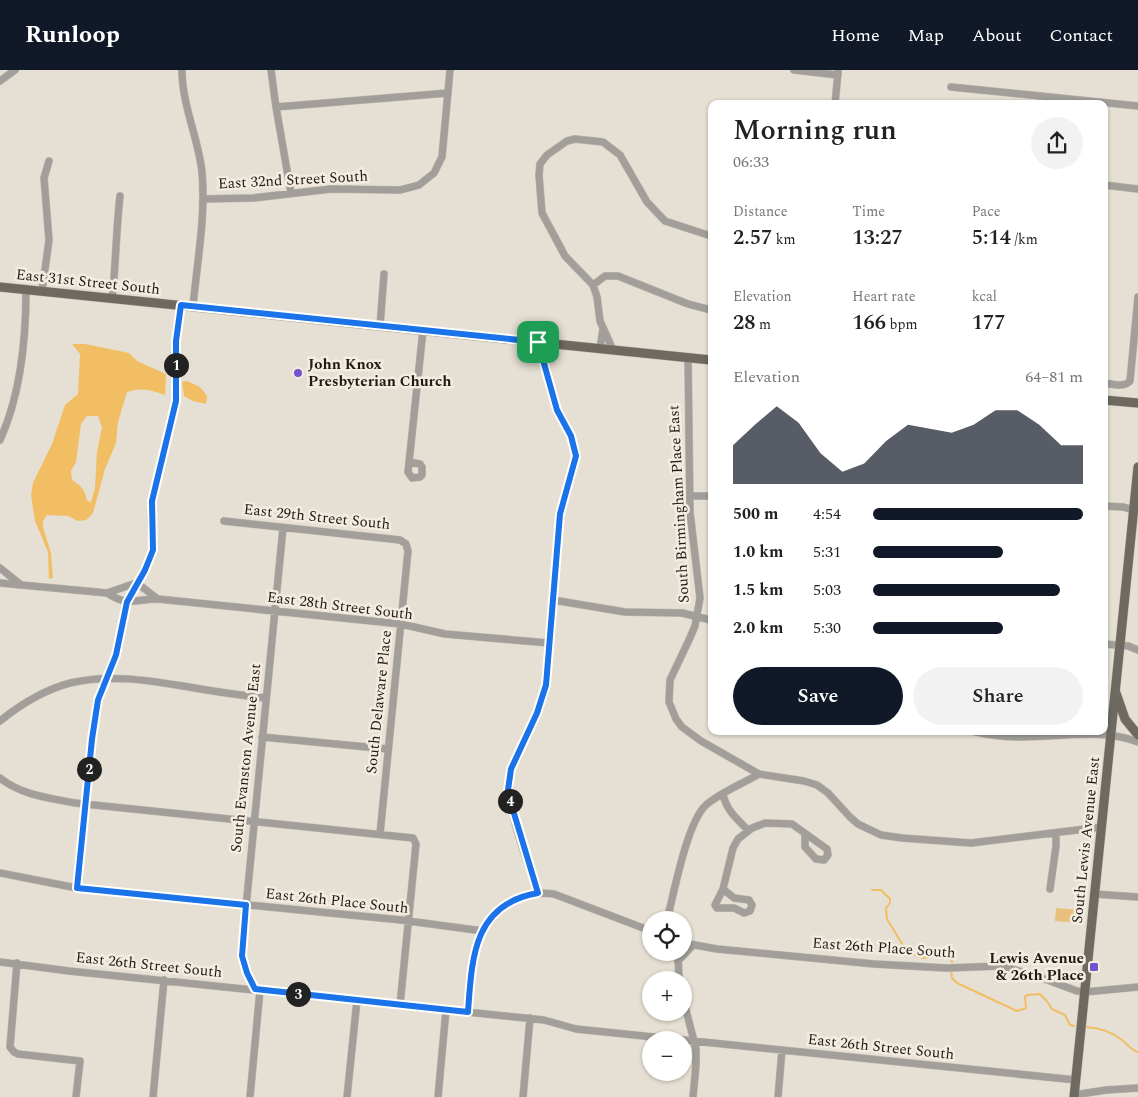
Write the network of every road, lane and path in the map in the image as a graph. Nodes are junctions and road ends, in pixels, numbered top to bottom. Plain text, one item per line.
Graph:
1 (15, 70) edge
2 (182, 70) edge
3 (271, 70) edge
4 (450, 70) edge
5 (794, 70) edge
6 (838, 72) edge
7 (0, 81) edge
8 (951, 87) dead end
9 (448, 93) junction
10 (835, 100) edge
11 (1079, 100) edge
12 (1108, 103) edge
13 (1138, 106) edge
14 (276, 107) junction
15 (49, 161) dead end
16 (1108, 185) edge
17 (1138, 188) edge
18 (292, 193) junction
19 (120, 196) dead end
20 (203, 199) junction
21 (708, 235) edge
22 (384, 274) dead end
23 (593, 285) junction
24 (0, 287) edge
25 (26, 290) junction
26 (42, 292) junction
27 (1138, 296) edge
28 (112, 299) junction
29 (181, 305) junction
30 (193, 307) junction
31 (708, 309) edge
32 (380, 326) junction
33 (603, 328) junction
34 (423, 330) junction
35 (538, 342) junction
36 (600, 348) junction
37 (612, 350) junction
38 (688, 357) junction
39 (708, 360) edge
40 (1108, 383) edge
41 (1108, 400) edge
42 (1138, 403) edge
43 (0, 440) edge
44 (409, 462) dead end
45 (1138, 467) edge
46 (690, 496) junction
47 (708, 496) edge
48 (1108, 506) edge
49 (1136, 510) edge
50 (224, 521) dead end
51 (283, 528) junction
52 (406, 544) joint
53 (0, 568) edge
54 (0, 583) edge
55 (136, 583) junction
56 (20, 584) junction
57 (107, 593) junction
58 (158, 599) junction
59 (553, 600) junction
60 (127, 602) junction
61 (274, 611) junction
62 (696, 618) junction
63 (708, 620) edge
64 (401, 624) junction
65 (549, 643) junction
66 (1108, 644) edge
67 (1119, 645) junction
68 (1138, 650) edge
69 (107, 678) junction
70 (1115, 691) junction
71 (266, 698) junction
72 (0, 721) edge
73 (997, 735) edge
74 (1054, 735) edge
75 (1093, 735) edge
76 (1138, 735) edge
77 (262, 736) junction
78 (1110, 736) junction
79 (1138, 742) edge
80 (388, 749) junction
81 (744, 766) junction
82 (759, 774) junction
83 (0, 778) edge
84 (743, 782) junction
85 (723, 794) junction
86 (86, 804) junction
87 (253, 821) junction
88 (1101, 827) junction
89 (748, 830) junction
90 (1056, 833) junction
91 (380, 834) junction
92 (805, 834) dead end
93 (0, 873) edge
94 (77, 888) junction
95 (723, 889) junction
96 (1050, 889) dead end
97 (538, 893) junction
98 (1094, 894) junction
99 (1138, 897) edge
100 (246, 905) junction
101 (670, 911) edge
102 (408, 922) junction
103 (642, 928) edge
104 (483, 931) junction
105 (693, 945) edge
106 (678, 961) edge
107 (0, 962) edge
108 (18, 963) junction
109 (679, 971) edge
110 (164, 980) junction
111 (1138, 987) edge
112 (258, 990) junction
113 (1085, 992) junction
114 (356, 1000) junction
115 (400, 1005) junction
116 (446, 1010) junction
117 (468, 1012) junction
118 (530, 1018) junction
119 (689, 1021) edge
120 (642, 1036) edge
121 (692, 1041) edge
122 (695, 1041) junction
123 (782, 1050) junction
124 (1076, 1080) junction
125 (1138, 1088) edge
126 (1074, 1096) edge
127 (76, 1097) edge
128 (152, 1097) edge
129 (250, 1097) edge
130 (347, 1097) edge
131 (438, 1097) edge
132 (523, 1097) edge
133 (693, 1097) edge
134 (778, 1097) edge

1 - 7 street
2 - 20 street
3 - 14 street
4 - 9 street
5 - 6 street
6 - 10 street
8 - 11 street
9 - 14 street
9 - 18 street, East 32nd Street South
12 - 13 street
14 - 18 street
15 - 26 street
16 - 17 street
18 - 20 street, East 32nd Street South
19 - 28 street
20 - 30 street
21 - 23 street
22 - 32 street
23 - 31 street
23 - 33 street
24 - 25 main road, East 31st Street South
25 - 26 main road, East 31st Street South
25 - 43 street
26 - 28 main road, East 31st Street South
27 - 40 street
28 - 29 main road, East 31st Street South
29 - 30 main road, East 31st Street South
29 - 55 street
30 - 32 main road, East 31st Street South
32 - 34 main road, East 31st Street South
33 - 36 street
33 - 37 street
34 - 35 main road, East 31st Street South
34 - 44 street
35 - 36 main road, East 31st Street South
35 - 59 street
36 - 37 main road, East 31st Street South
37 - 38 main road, East 31st Street South
38 - 39 main road, East 31st Street South
38 - 46 street, South Birmingham Place East
41 - 42 main road
45 - 49 main road, South Lewis Avenue East
46 - 47 street
46 - 62 street, South Birmingham Place East
48 - 49 street
49 - 67 main road, South Lewis Avenue East
50 - 51 street, East 29th Street South
51 - 52 street, East 29th Street South
51 - 61 street, South Evanston Avenue East
52 - 64 street, South Delaware Place
53 - 56 street
54 - 56 street
55 - 57 street
55 - 58 street
55 - 60 street
56 - 57 street
57 - 60 street
58 - 60 street, East 28th Street South
58 - 61 street, East 28th Street South
59 - 62 street
59 - 65 street
60 - 69 street
61 - 64 street, East 28th Street South
61 - 71 street, South Evanston Avenue East
62 - 63 street
62 - 81 street, South Birmingham Place East
64 - 65 street, East 28th Street South
64 - 80 street, South Delaware Place
65 - 97 street
66 - 67 street
67 - 68 street
67 - 70 main road, South Lewis Avenue East
69 - 71 street
69 - 72 street
69 - 86 street
70 - 76 main road
70 - 78 main road, South Lewis Avenue East
71 - 77 street, South Evanston Avenue East
73 - 74 street
75 - 78 street
77 - 80 street
77 - 87 street, South Evanston Avenue East
78 - 79 street
78 - 88 main road, South Lewis Avenue East
80 - 91 street, South Delaware Place
81 - 82 street, South Birmingham Place East
81 - 84 street
82 - 84 street
82 - 90 street, South Birmingham Place East
83 - 86 street
84 - 85 street
85 - 89 street
85 - 101 street
86 - 87 street
86 - 94 street
87 - 91 street
87 - 100 street, South Evanston Avenue East
88 - 90 street, South Birmingham Place East
88 - 98 main road, South Lewis Avenue East
89 - 92 street
89 - 95 street
90 - 96 street
91 - 102 street
93 - 94 street, East 26th Place South
94 - 100 street, East 26th Place South
95 - 95 street
97 - 103 street
97 - 104 street
98 - 99 street
98 - 113 main road, South Lewis Avenue East
100 - 102 street, East 26th Place South
100 - 112 street, South Evanston Avenue East
102 - 104 street, East 26th Place South
102 - 115 street
104 - 117 street
105 - 113 street, East 26th Place South
106 - 109 street
107 - 108 street, East 26th Street South
108 - 110 street, East 26th Street South
108 - 127 street
110 - 112 street, East 26th Street South
110 - 128 street
111 - 113 street, East 26th Place South
112 - 114 street, East 26th Street South
112 - 129 street, South Evanston Avenue East
113 - 124 main road, South Lewis Avenue East
114 - 115 street, East 26th Street South
114 - 130 street
115 - 116 street, East 26th Street South
116 - 117 street, East 26th Street South
116 - 131 street
117 - 118 street, East 26th Street South
118 - 120 street, East 26th Street South
118 - 132 street
119 - 122 street
121 - 122 street, East 26th Street South
122 - 123 street, East 26th Street South
122 - 133 street
123 - 124 street, East 26th Street South
123 - 134 street
124 - 126 main road, South Lewis Avenue East
125 - 126 street

